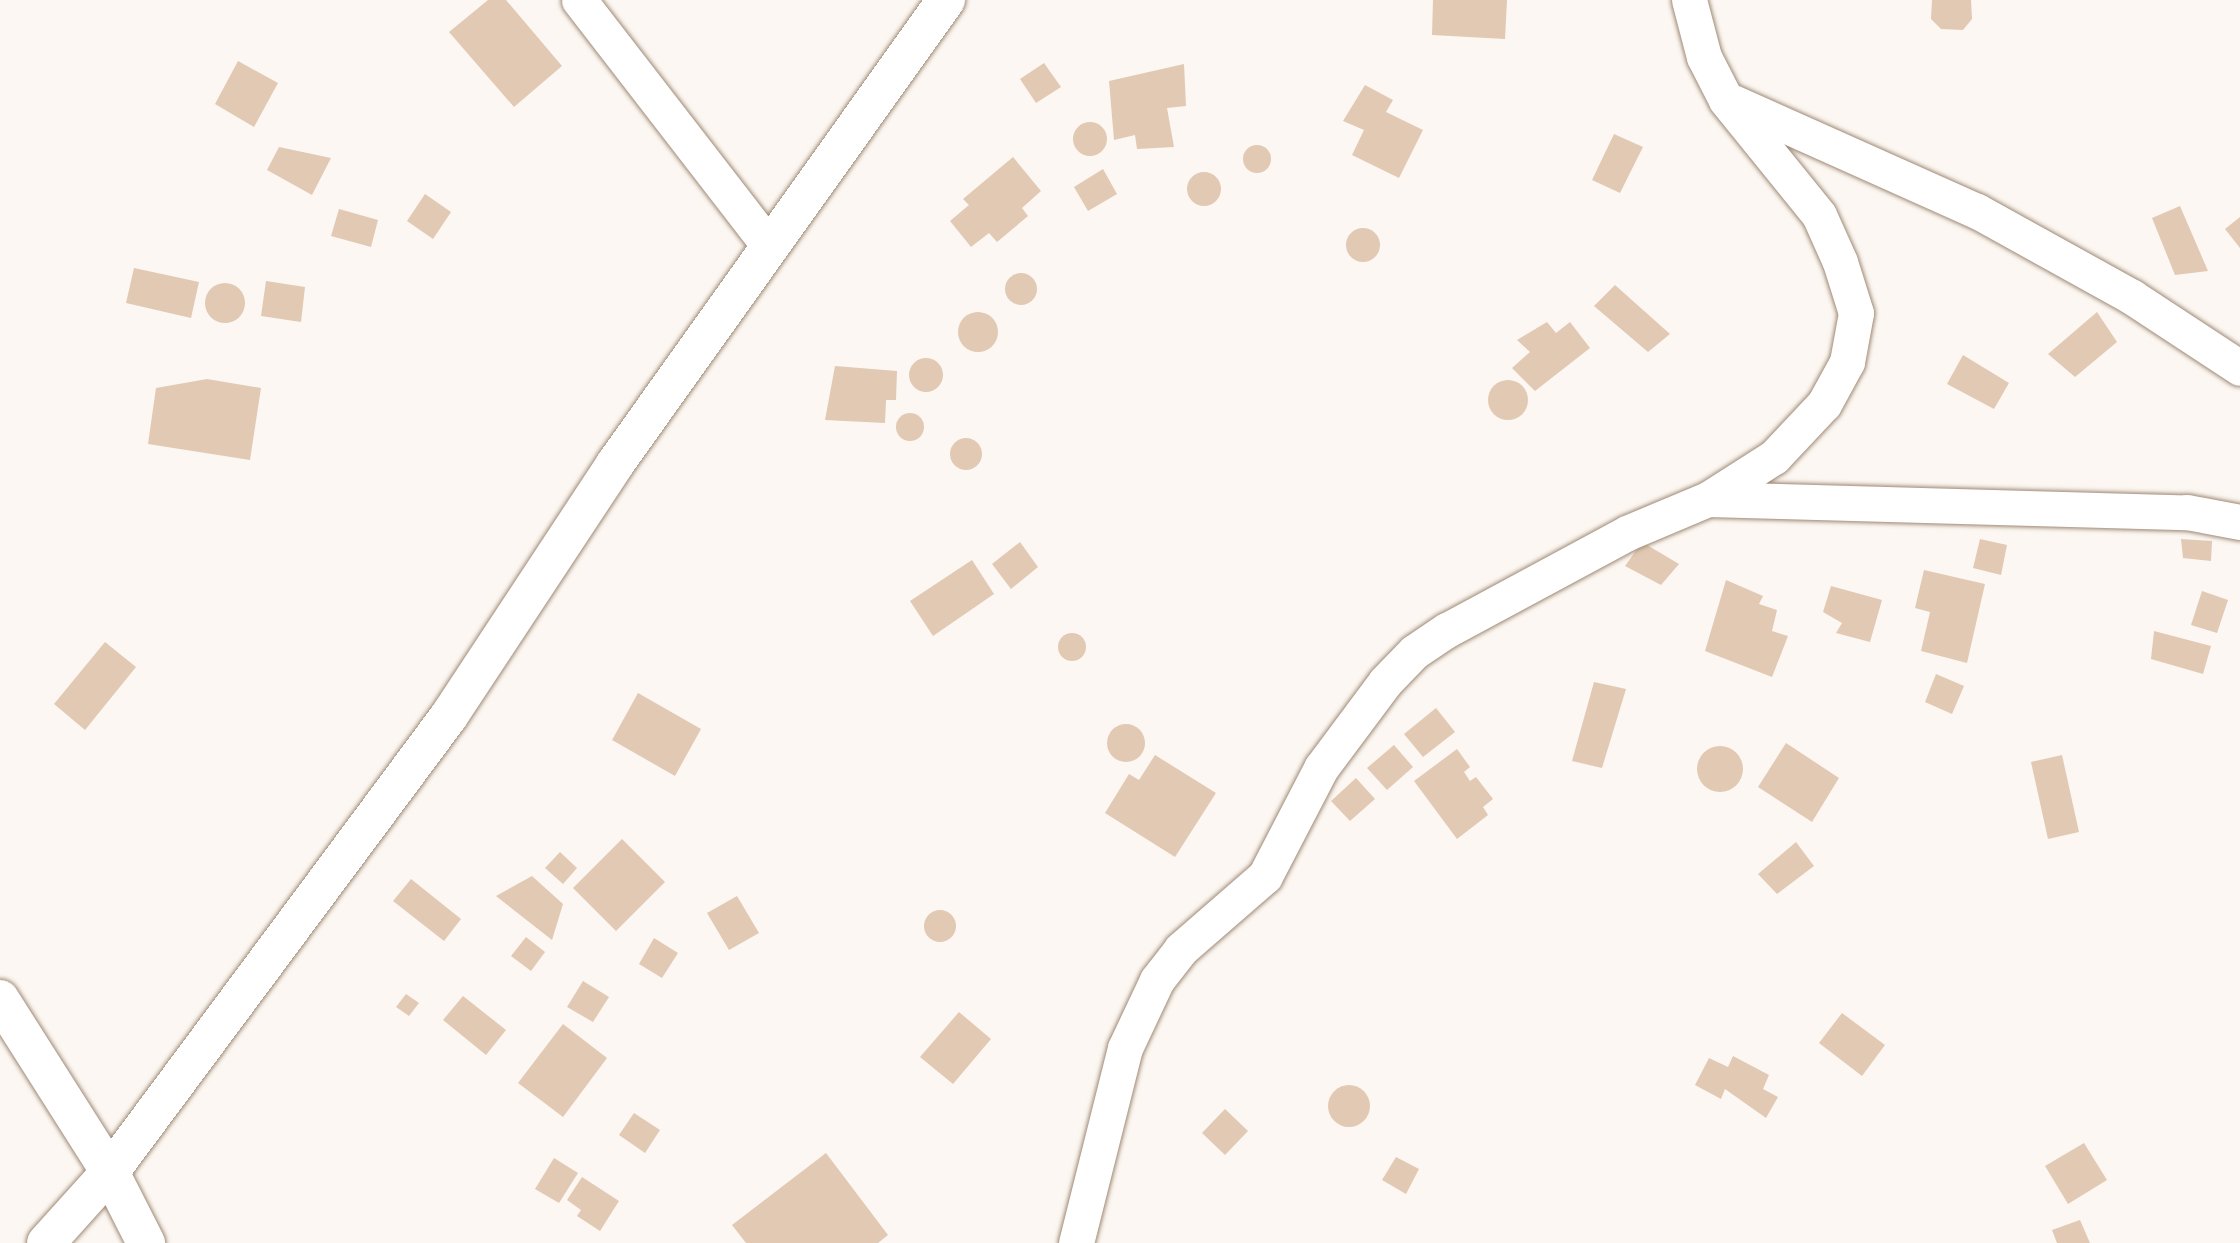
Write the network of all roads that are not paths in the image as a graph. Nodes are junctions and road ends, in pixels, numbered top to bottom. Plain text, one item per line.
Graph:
1 (579, 0) edge
2 (946, 0) edge
3 (1689, 0) edge
4 (1726, 100) junction
5 (770, 247) junction
6 (2240, 368) edge
7 (1708, 499) junction
8 (2240, 522) edge
9 (0, 999) edge
10 (110, 1172) junction
11 (46, 1243) edge
12 (146, 1243) edge
13 (1076, 1243) edge

1 - 5 street
2 - 5 street
3 - 4 street
4 - 6 street
4 - 7 street
5 - 10 street
7 - 8 street
7 - 13 street
9 - 10 street
10 - 11 street
10 - 12 street

